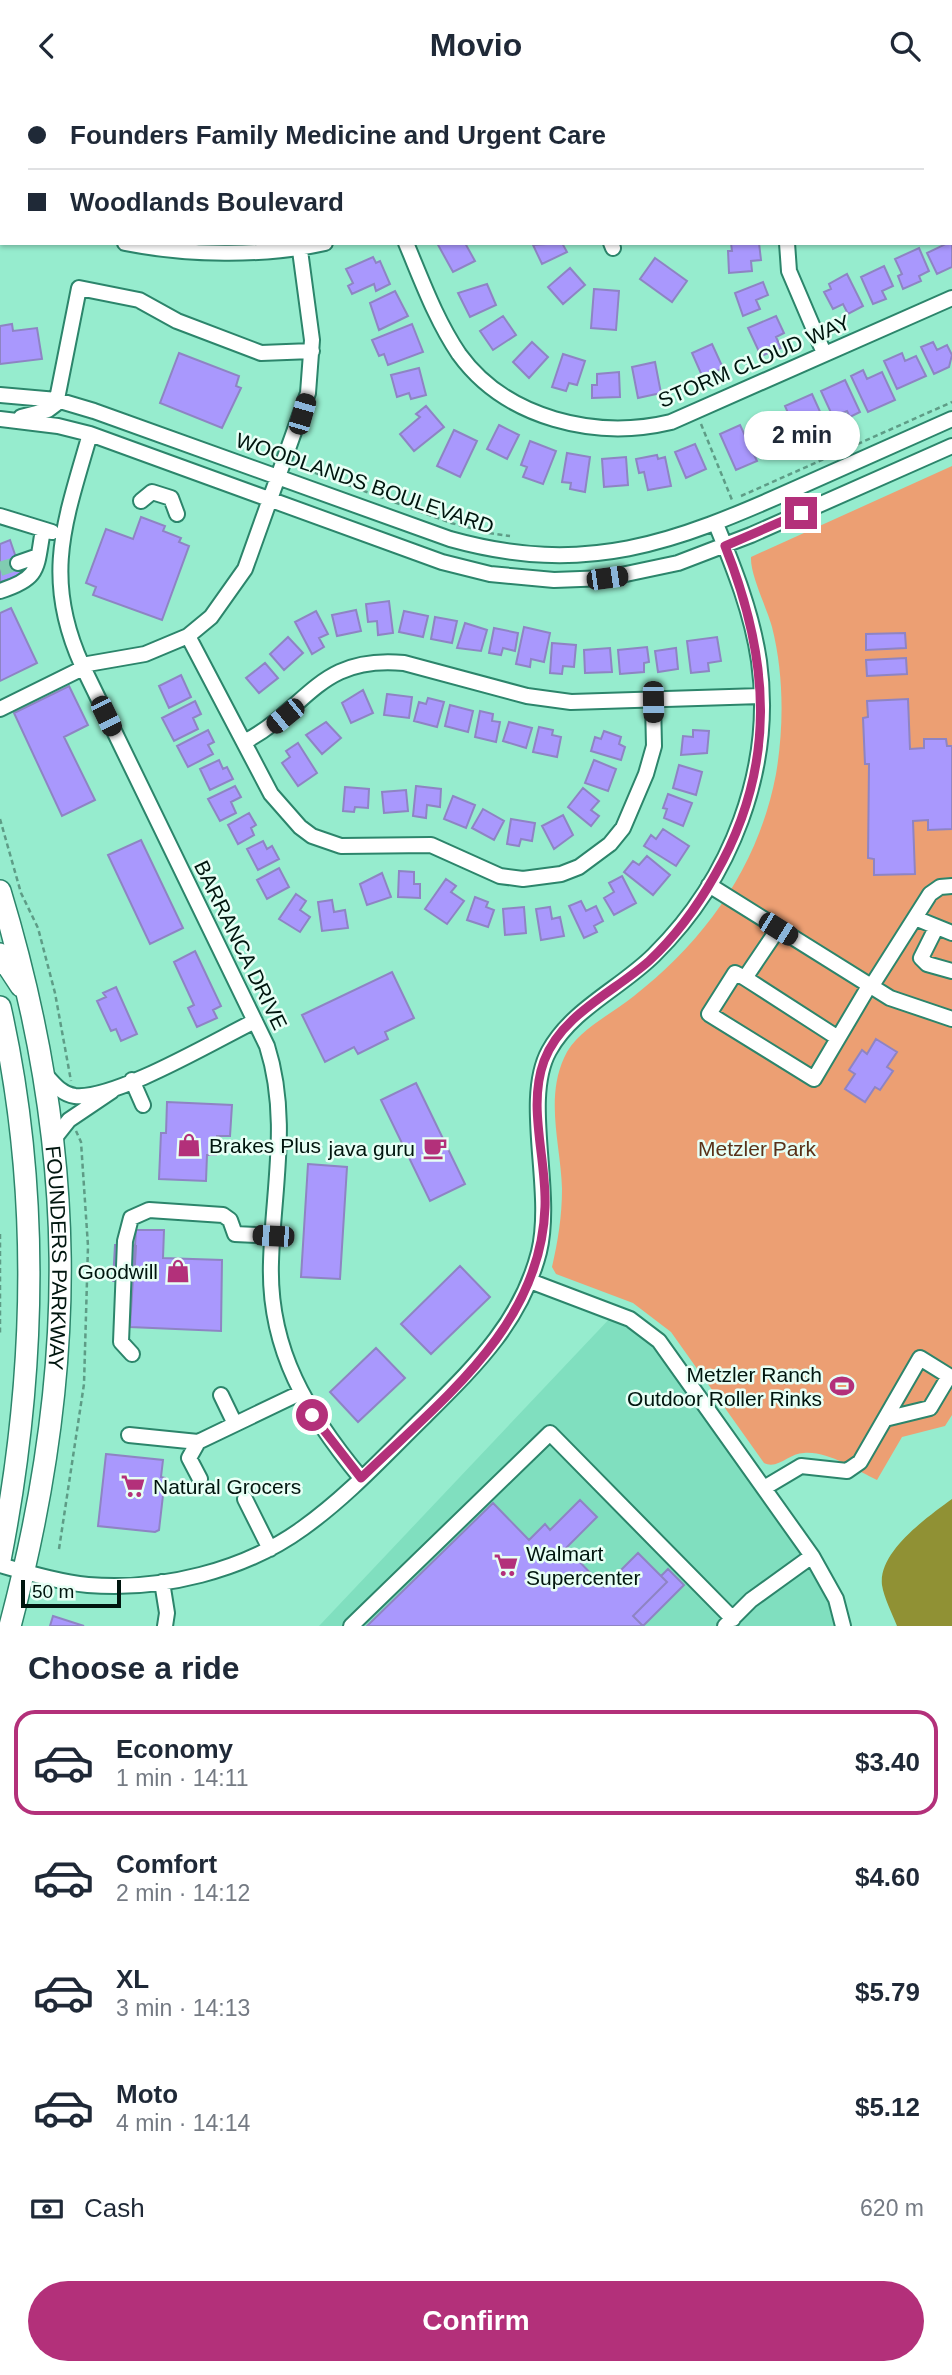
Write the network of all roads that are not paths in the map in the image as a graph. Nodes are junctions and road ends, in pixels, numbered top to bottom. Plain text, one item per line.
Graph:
1 (135, 245) edge
2 (407, 245) edge
3 (788, 245) edge
4 (299, 246) edge
5 (952, 298) edge
6 (312, 351) junction
7 (824, 353) junction
8 (0, 395) edge
9 (57, 400) junction
10 (7, 419) edge
11 (952, 419) edge
12 (90, 434) junction
13 (952, 446) edge
14 (279, 477) junction
15 (271, 499) junction
16 (141, 501) dead end
17 (177, 514) dead end
18 (0, 516) edge
19 (716, 524) junction
20 (43, 530) junction
21 (61, 535) junction
22 (725, 546) junction
23 (38, 556) junction
24 (18, 563) tunnel mouth
25 (0, 590) edge
26 (188, 636) junction
27 (83, 667) junction
28 (761, 696) junction
29 (653, 702) junction
30 (0, 709) edge
31 (246, 741) junction
32 (709, 885) junction
33 (952, 886) edge
34 (0, 891) edge
35 (915, 918) junction
36 (936, 927) junction
37 (778, 929) junction
38 (952, 933) edge
39 (0, 954) edge
40 (952, 971) edge
41 (745, 978) junction
42 (870, 986) junction
43 (31, 1002) junction
44 (0, 1007) edge
45 (952, 1019) edge
46 (256, 1021) junction
47 (838, 1038) junction
48 (45, 1074) junction
49 (132, 1080) junction
50 (115, 1089) junction
51 (143, 1105) dead end
52 (54, 1139) junction
53 (273, 1236) junction
54 (530, 1281) junction
55 (132, 1354) dead end
56 (300, 1393) junction
57 (221, 1395) dead end
58 (885, 1419) junction
59 (235, 1424) junction
60 (129, 1434) dead end
61 (198, 1442) junction
62 (361, 1478) junction
63 (200, 1479) dead end
64 (764, 1488) junction
65 (246, 1499) dead end
66 (270, 1549) junction
67 (812, 1556) junction
68 (0, 1563) edge
69 (24, 1572) junction
70 (162, 1582) junction
71 (729, 1622) edge
72 (10, 1626) edge
73 (164, 1626) edge
74 (351, 1626) edge
75 (843, 1626) edge

1 - 4 street
2 - 7 street, STORM CLOUD WAY
3 - 7 street
4 - 6 street
5 - 7 street, STORM CLOUD WAY
6 - 9 street
6 - 14 street
8 - 9 street, WOODLANDS BOULEVARD
9 - 10 street
9 - 14 street, WOODLANDS BOULEVARD
10 - 12 street
11 - 19 street, WOODLANDS BOULEVARD
12 - 15 street
12 - 21 street, BARRANCA DRIVE
13 - 22 street
14 - 15 street
14 - 19 street, WOODLANDS BOULEVARD
15 - 22 street
15 - 26 street
16 - 17 street
18 - 20 street
19 - 22 street
20 - 21 street
20 - 23 street
21 - 27 street, BARRANCA DRIVE
22 - 28 street
23 - 24 street
23 - 25 street
26 - 27 street
26 - 31 street
27 - 30 street
27 - 46 street, BARRANCA DRIVE
28 - 29 street
28 - 32 street
29 - 31 street
29 - 31 street
32 - 37 street
32 - 54 street
33 - 35 street
34 - 43 highway, FOUNDERS PARKWAY
35 - 36 street
35 - 42 street
36 - 38 street
36 - 40 street
37 - 41 street
37 - 42 street
39 - 43 highway
41 - 47 street
41 - 47 street
42 - 45 street
42 - 47 street
43 - 48 highway, FOUNDERS PARKWAY
44 - 68 highway, FOUNDERS PARKWAY
46 - 49 street
46 - 53 street, BARRANCA DRIVE
48 - 50 street
48 - 52 highway, FOUNDERS PARKWAY
49 - 50 street
49 - 51 street
50 - 52 street
52 - 69 highway, FOUNDERS PARKWAY
53 - 55 street
53 - 56 street, BARRANCA DRIVE
54 - 62 street
54 - 64 street
56 - 59 street
56 - 62 street, BARRANCA DRIVE
57 - 59 street
58 - 58 street
58 - 64 street
59 - 61 street
60 - 61 street
61 - 63 street
62 - 66 street
64 - 67 street
65 - 66 street
66 - 70 street
67 - 71 street
67 - 75 street
68 - 69 street
69 - 70 street
69 - 72 highway, FOUNDERS PARKWAY
70 - 73 street
71 - 74 street

